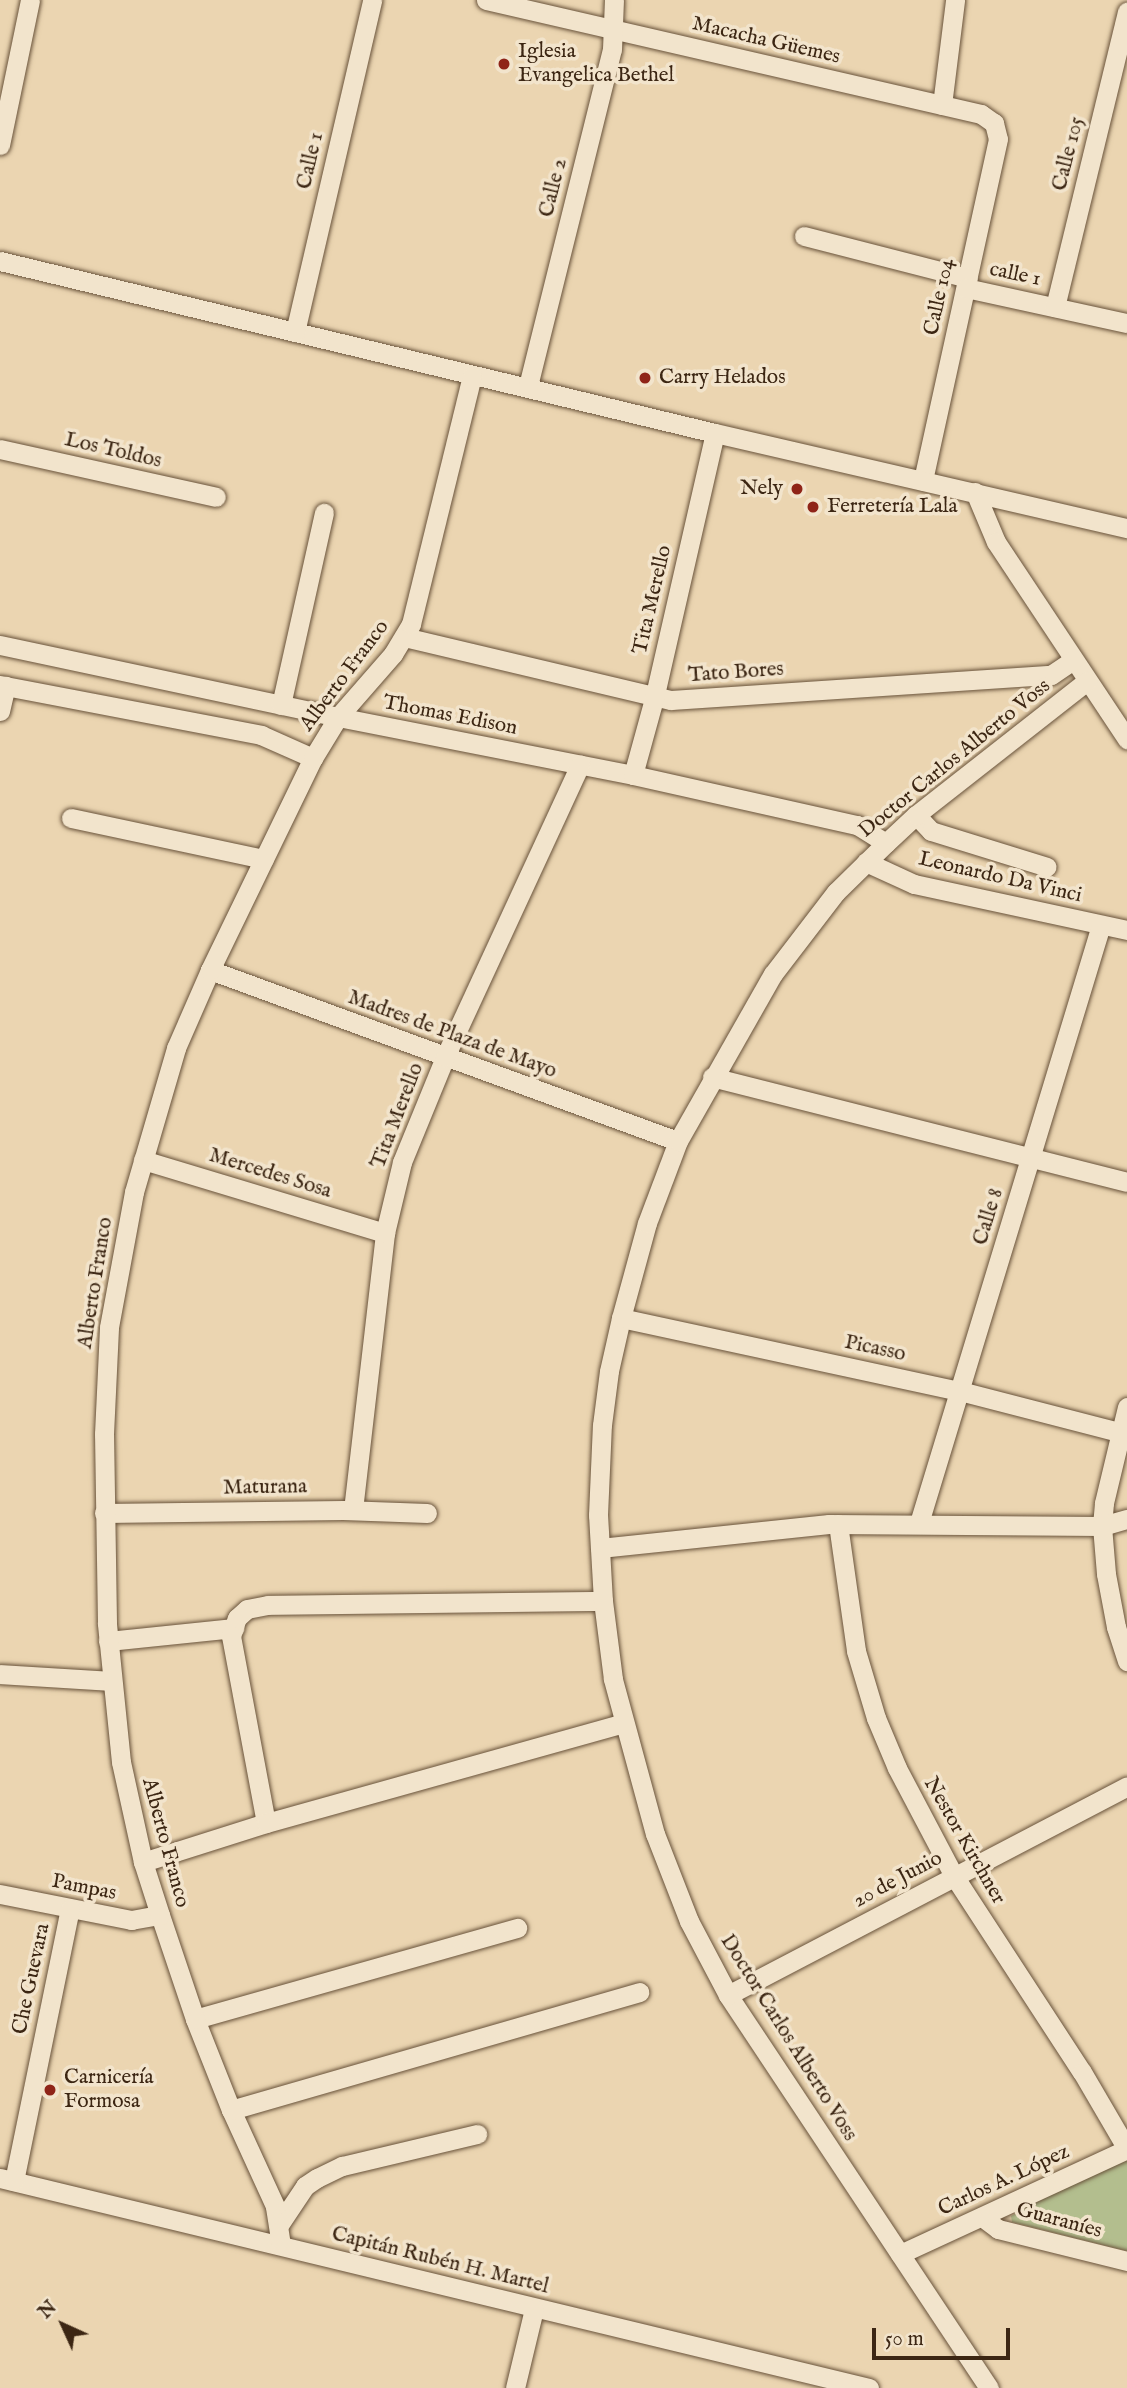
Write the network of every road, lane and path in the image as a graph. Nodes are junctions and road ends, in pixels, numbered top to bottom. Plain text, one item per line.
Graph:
1 (30, 0) edge
2 (372, 0) edge
3 (486, 0) edge
4 (614, 0) edge
5 (955, 0) edge
6 (1127, 12) edge
7 (612, 30) junction
8 (942, 105) junction
9 (994, 122) joint
10 (0, 145) edge
11 (804, 236) dead end
12 (0, 261) edge
13 (967, 283) junction
14 (1055, 307) junction
15 (1127, 323) edge
16 (295, 332) junction
17 (472, 376) junction
18 (528, 386) junction
19 (715, 433) junction
20 (0, 449) edge
21 (923, 481) junction
22 (975, 492) junction
23 (216, 497) dead end
24 (324, 513) dead end
25 (1127, 528) edge
26 (404, 636) junction
27 (0, 645) edge
28 (1073, 660) junction
29 (1087, 681) junction
30 (3, 685) edge
31 (654, 699) junction
32 (281, 705) junction
33 (0, 711) edge
34 (338, 718) junction
35 (1127, 739) edge
36 (313, 758) junction
37 (580, 765) junction
38 (633, 775) junction
39 (916, 815) junction
40 (71, 818) dead end
41 (886, 843) junction
42 (264, 859) junction
43 (866, 862) junction
44 (1047, 867) dead end
45 (1101, 925) junction
46 (1127, 930) edge
47 (210, 970) junction
48 (445, 1057) junction
49 (712, 1077) junction
50 (678, 1141) junction
51 (1031, 1156) junction
52 (143, 1160) junction
53 (1127, 1182) edge
54 (385, 1233) junction
55 (621, 1318) junction
56 (960, 1391) junction
57 (1127, 1407) edge
58 (1119, 1432) junction
59 (354, 1510) junction
60 (104, 1513) junction
61 (427, 1513) dead end
62 (1127, 1519) edge
63 (919, 1523) junction
64 (838, 1524) junction
65 (1102, 1526) junction
66 (600, 1548) junction
67 (603, 1601) junction
68 (234, 1628) junction
69 (108, 1641) junction
70 (1127, 1661) edge
71 (0, 1674) edge
72 (111, 1681) junction
73 (623, 1723) junction
74 (1127, 1786) edge
75 (265, 1823) junction
76 (143, 1862) junction
77 (954, 1876) junction
78 (0, 1894) edge
79 (70, 1909) junction
80 (160, 1915) junction
81 (517, 1928) dead end
82 (639, 1992) dead end
83 (728, 1995) junction
84 (195, 2019) junction
85 (231, 2110) junction
86 (477, 2134) dead end
87 (1127, 2149) edge
88 (7, 2179) edge
89 (982, 2217) junction
90 (280, 2235) junction
91 (900, 2254) junction
92 (1127, 2261) edge
93 (534, 2309) junction
94 (515, 2388) edge
95 (869, 2388) edge
96 (989, 2388) edge

1 - 10 street
2 - 16 street, Calle 1
3 - 7 street, Macacha Güemes
4 - 7 street, Calle 2
5 - 8 street
6 - 14 street, Calle 105
7 - 8 street, Macacha Güemes
7 - 18 street, Calle 2
8 - 9 street, Macacha Güemes
9 - 13 street, Calle 104
11 - 13 street, calle 1
12 - 16 street
13 - 14 street, calle 1
13 - 21 street, Calle 104
14 - 15 street, Calle 1
16 - 17 street
17 - 18 street
17 - 26 street, Alberto Franco
18 - 19 street
19 - 21 street
19 - 31 street, Tita Merello
20 - 23 street, Los Toldos
21 - 22 street
22 - 25 street
22 - 28 street
24 - 32 street
26 - 31 street, Tato Bores
26 - 34 street, Alberto Franco
27 - 32 street, Thomas Edison
28 - 29 street
28 - 31 street, Tato Bores
29 - 35 street
29 - 39 street, Doctor Carlos Alberto Voss
30 - 33 street
30 - 36 street
31 - 38 street, Tita Merello
32 - 34 street, Thomas Edison
34 - 36 street, Alberto Franco
34 - 37 street, Thomas Edison
36 - 42 street, Alberto Franco
37 - 38 street, Thomas Edison
37 - 48 street, Tita Merello
38 - 41 street, Thomas Edison
39 - 41 street, Doctor Carlos Alberto Voss
39 - 44 street
40 - 42 street
41 - 43 street, Doctor Carlos Alberto Voss
42 - 47 street, Alberto Franco
43 - 45 street, Leonardo Da Vinci
43 - 49 street, Doctor Carlos Alberto Voss
45 - 46 street, Leonardo Da Vinci
45 - 51 street, Calle 8
47 - 48 street, Madres de Plaza de Mayo
47 - 52 street, Alberto Franco
48 - 50 street, Madres de Plaza de Mayo
48 - 54 street, Tita Merello
49 - 50 street, Doctor Carlos Alberto Voss
49 - 51 street
50 - 55 street, Doctor Carlos Alberto Voss
51 - 53 street
51 - 56 street, Calle 8
52 - 54 street, Mercedes Sosa
52 - 60 street, Alberto Franco
54 - 59 street, Tita Merello
55 - 56 street, Picasso
55 - 66 street, Doctor Carlos Alberto Voss
56 - 58 street, Picasso
56 - 63 street, Calle 8
57 - 58 street
58 - 65 street
59 - 60 street, Maturana
59 - 61 street, Maturana
60 - 69 street, Alberto Franco
62 - 65 street
63 - 64 street
63 - 65 street
64 - 66 street
64 - 77 street, Nestor Kirchner
65 - 70 street
66 - 67 street, Doctor Carlos Alberto Voss
67 - 68 street
67 - 73 street, Doctor Carlos Alberto Voss
68 - 69 street
68 - 75 street
69 - 72 street, Alberto Franco
71 - 72 street
72 - 76 street, Alberto Franco
73 - 75 street
73 - 83 street, Doctor Carlos Alberto Voss
74 - 77 street, 20 de Junio
75 - 76 street
76 - 80 street, Alberto Franco
77 - 83 street, 20 de Junio
77 - 87 street, Nestor Kirchner
78 - 79 street, Pampas
79 - 80 street, Pampas
79 - 88 street, Che Guevara
80 - 84 street, Alberto Franco
81 - 84 street
82 - 85 street
83 - 91 street, Doctor Carlos Alberto Voss
84 - 85 street, Alberto Franco
85 - 90 street, Alberto Franco
86 - 90 street
87 - 89 street, Carlos A. López
88 - 90 street, Capitán Rubén H. Martel
89 - 91 street, Carlos A. López
89 - 92 street, Guaraníes
90 - 93 street, Capitán Rubén H. Martel
91 - 96 street, Doctor Carlos Alberto Voss
93 - 94 street
93 - 95 street, Capitán Rubén H. Martel

